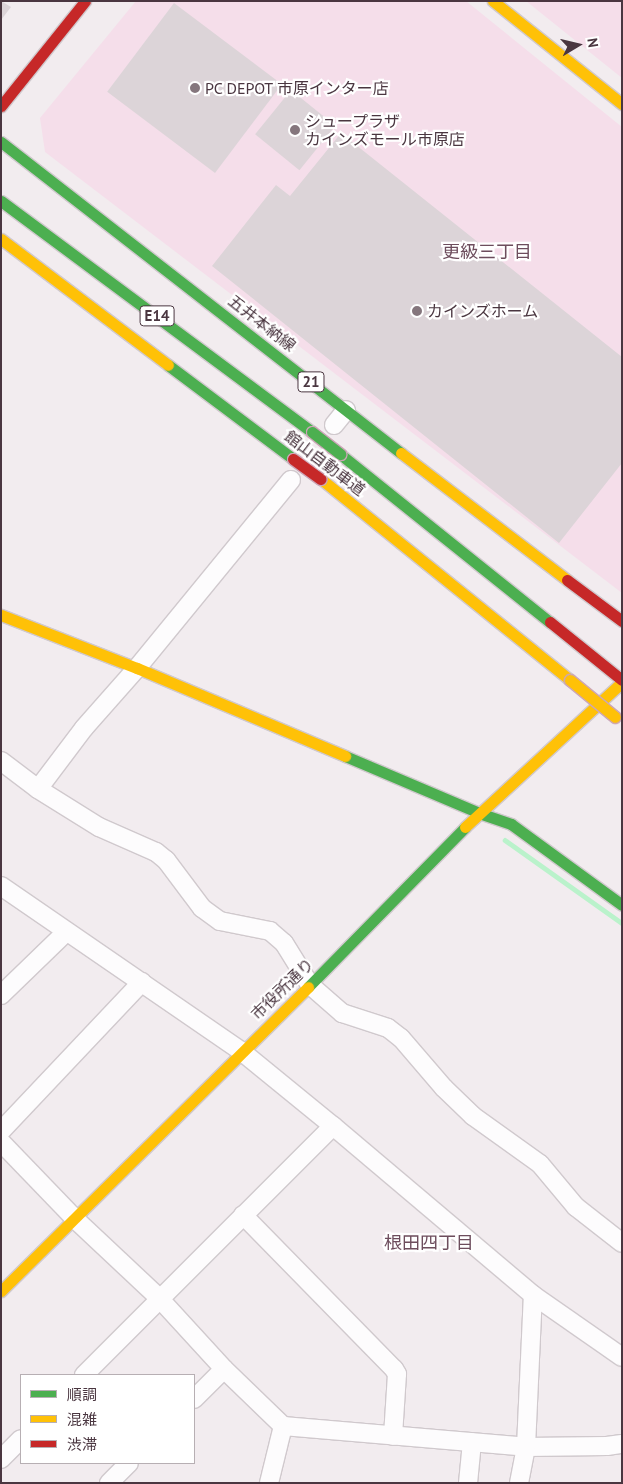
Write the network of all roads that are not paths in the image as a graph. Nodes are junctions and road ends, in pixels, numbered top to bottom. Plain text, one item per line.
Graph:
1 (85, 1) edge
2 (493, 1) edge
3 (622, 104) edge
4 (1, 106) edge
5 (1, 142) edge
6 (1, 201) edge
7 (1, 239) edge
8 (346, 410) junction
9 (334, 425) dead end
10 (291, 480) dead end
11 (1, 615) edge
12 (622, 621) edge
13 (137, 668) junction
14 (622, 681) edge
15 (619, 720) edge
16 (1, 761) edge
17 (38, 789) junction
18 (479, 813) junction
19 (1, 886) edge
20 (622, 905) edge
21 (66, 932) junction
22 (142, 982) junction
23 (310, 985) junction
24 (1, 995) edge
25 (241, 1051) junction
26 (333, 1126) junction
27 (1, 1130) edge
28 (1, 1142) edge
29 (243, 1216) junction
30 (75, 1218) junction
31 (622, 1243) edge
32 (1, 1291) edge
33 (533, 1295) junction
34 (159, 1298) junction
35 (622, 1357) edge
36 (224, 1369) junction
37 (85, 1374) edge
38 (195, 1398) edge
39 (283, 1426) junction
40 (393, 1436) junction
41 (20, 1440) edge
42 (472, 1442) junction
43 (622, 1444) edge
44 (526, 1447) junction
45 (1, 1459) edge
46 (128, 1464) edge
47 (109, 1483) edge
48 (269, 1483) edge
49 (468, 1483) edge
50 (519, 1483) edge

1 - 4 main road
2 - 3 main road
5 - 8 main road, 五井本納線 / 21
6 - 14 main road, 館山自動車道 / E14, bridge
7 - 15 main road, 館山自動車道 / E14, bridge
8 - 9 street
8 - 12 main road, 五井本納線 / 21
10 - 13 street
11 - 13 main road
13 - 17 street
13 - 18 main road
14 - 18 main road, 市役所通り
16 - 17 street
17 - 23 street
18 - 20 main road
18 - 23 main road, 市役所通り
19 - 21 street
21 - 22 street
21 - 24 street
22 - 25 street
22 - 27 street
23 - 25 main road, 市役所通り
23 - 31 street
25 - 26 street
25 - 30 main road, 市役所通り
26 - 29 street
26 - 33 street
28 - 30 street
29 - 34 street
29 - 40 street
30 - 32 main road, 市役所通り
30 - 34 street
33 - 35 street
33 - 44 street
34 - 36 street
34 - 37 street
36 - 38 street
36 - 39 street
39 - 40 street
39 - 48 street
40 - 42 street
41 - 45 street
42 - 44 street
42 - 49 street
43 - 44 street
44 - 50 street
46 - 47 street

